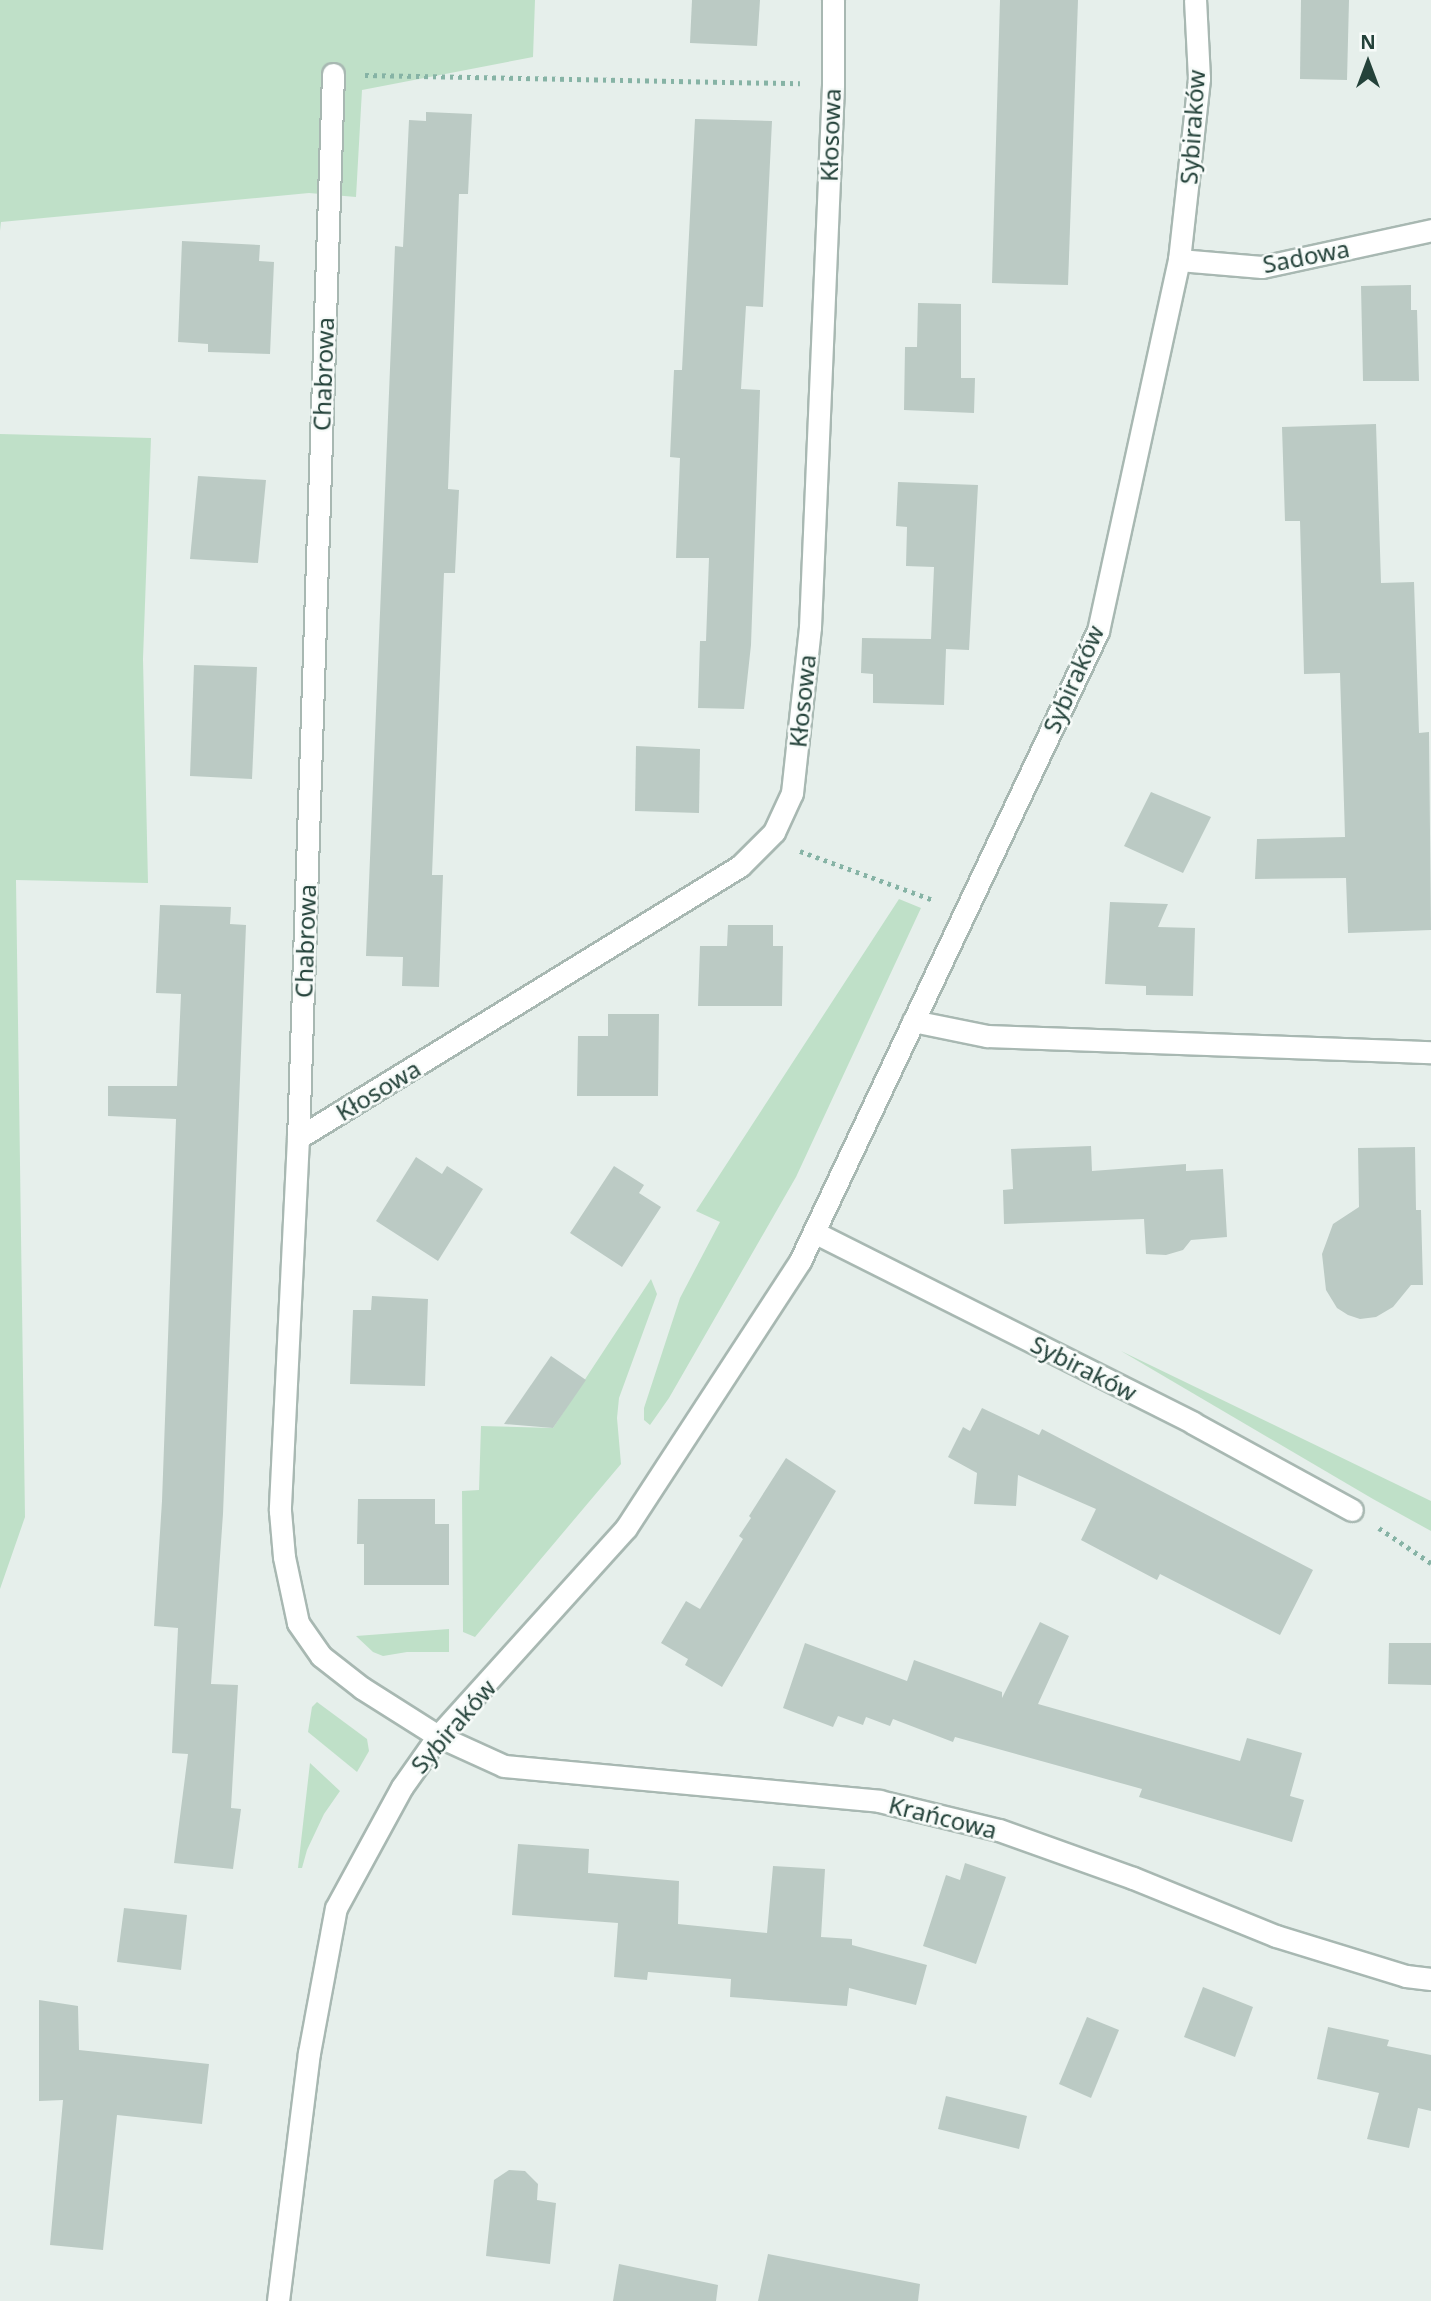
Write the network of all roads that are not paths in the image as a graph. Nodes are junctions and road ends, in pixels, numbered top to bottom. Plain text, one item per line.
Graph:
1 (833, 0) edge
2 (1195, 0) edge
3 (333, 74) road end
4 (1431, 230) edge
5 (1180, 260) junction
6 (913, 1021) junction
7 (1431, 1052) edge
8 (298, 1138) junction
9 (814, 1232) junction
10 (1352, 1510) road end
11 (438, 1736) junction
12 (1431, 1979) edge
13 (278, 2301) edge

1 - 8 street, Kłosowa
2 - 5 street, Sybiraków
3 - 8 street, Chabrowa
4 - 5 street, Sadowa
5 - 6 street, Sybiraków
6 - 7 street
6 - 9 street, Sybiraków
8 - 11 street, Chabrowa
9 - 10 street, Sybiraków
9 - 11 street, Sybiraków
11 - 12 street, Krańcowa
11 - 13 street, Sybiraków

